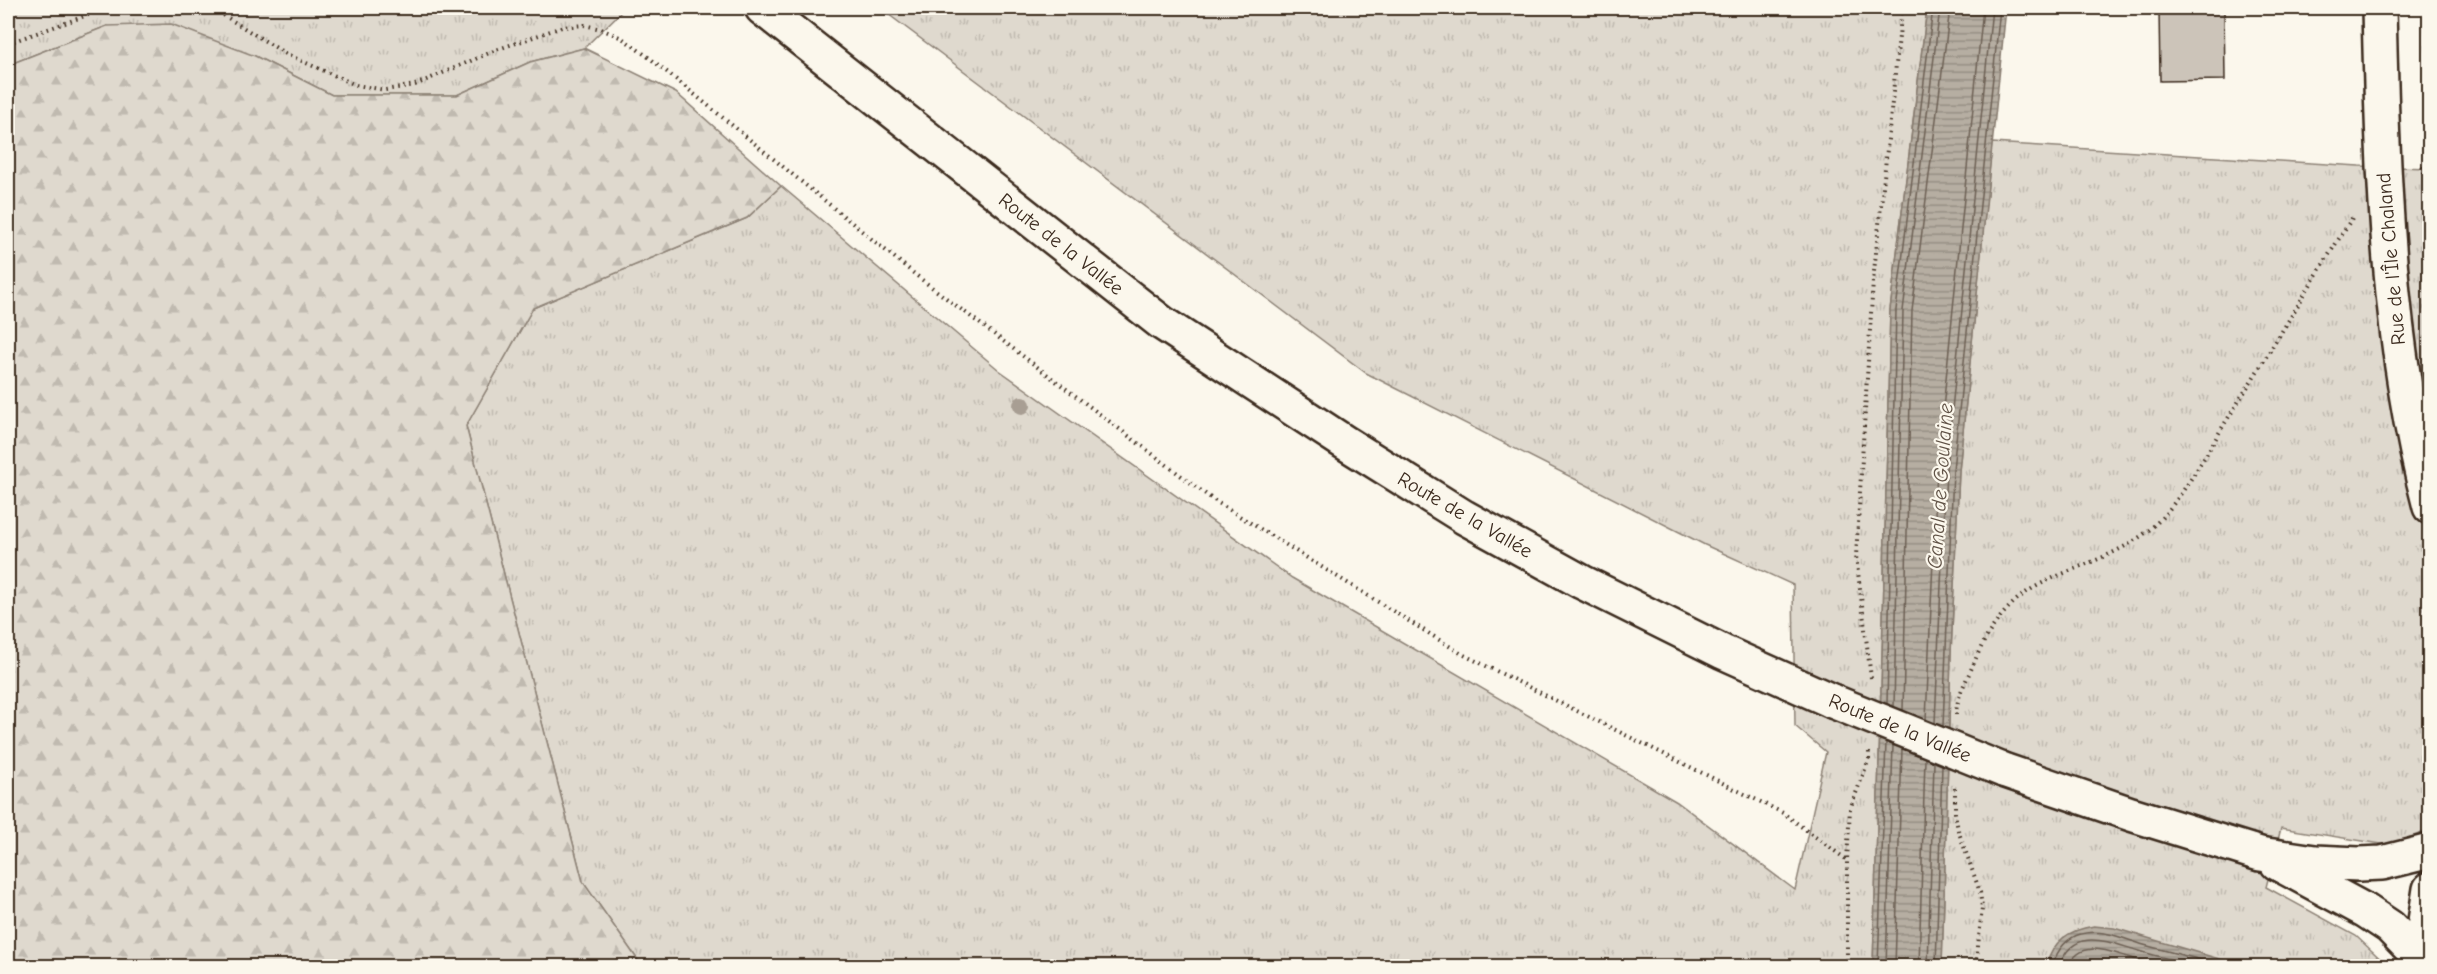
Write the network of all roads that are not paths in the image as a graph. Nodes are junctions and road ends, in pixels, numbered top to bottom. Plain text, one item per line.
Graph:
1 (762, 8) edge
2 (2379, 8) edge
3 (2430, 507) edge
4 (2430, 851) edge
5 (2260, 854) junction
6 (2430, 889) edge
7 (2428, 966) edge

1 - 5 main road, Route de la Vallée, bridge
2 - 3 main road, Rue de l'Île Chaland
4 - 5 main road
5 - 7 main road
6 - 7 main road

